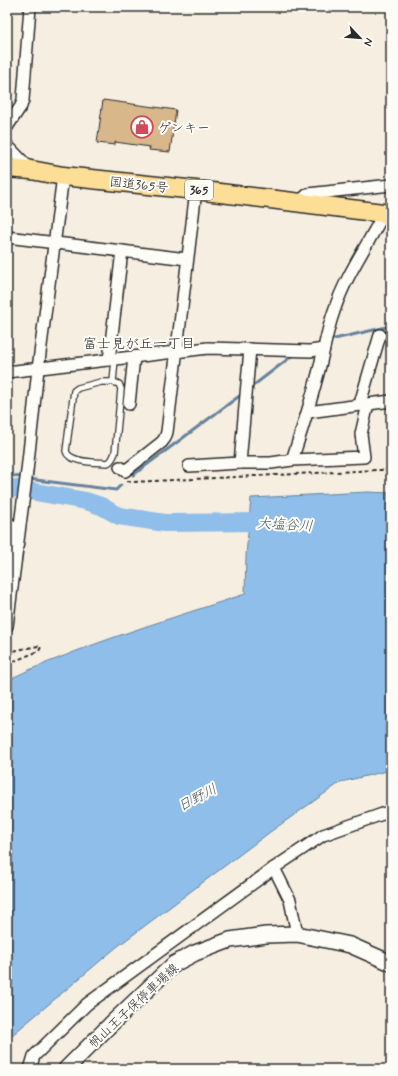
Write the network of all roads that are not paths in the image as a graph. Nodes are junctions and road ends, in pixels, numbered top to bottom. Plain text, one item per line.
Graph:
1 (30, 7) edge
2 (7, 127) edge
3 (7, 145) edge
4 (7, 168) edge
5 (30, 170) junction
6 (63, 176) junction
7 (391, 185) edge
8 (196, 190) junction
9 (298, 203) junction
10 (388, 214) edge
11 (7, 238) edge
12 (54, 243) junction
13 (122, 251) junction
14 (187, 259) junction
15 (380, 335) dead end
16 (250, 349) junction
17 (324, 349) junction
18 (177, 352) junction
19 (134, 357) junction
20 (112, 360) junction
21 (38, 369) junction
22 (7, 372) edge
23 (113, 382) junction
24 (391, 401) edge
25 (130, 404) dead end
26 (364, 405) junction
27 (308, 412) junction
28 (292, 460) junction
29 (240, 463) junction
30 (189, 466) dead end
31 (122, 469) road end
32 (7, 521) edge
33 (15, 564) junction
34 (7, 621) edge
35 (7, 626) edge
36 (391, 811) edge
37 (274, 868) junction
38 (297, 934) junction
39 (391, 963) edge
40 (32, 1069) edge
41 (66, 1069) edge

1 - 2 street
3 - 5 street
4 - 5 highway, 国道365号 / 365
5 - 6 highway, 国道365号 / 365
6 - 8 highway, 国道365号 / 365
6 - 12 street
7 - 9 street
8 - 9 highway, 国道365号 / 365
8 - 14 street
9 - 10 highway, 国道365号 / 365
10 - 17 street
11 - 12 street
12 - 13 street
12 - 21 street
13 - 14 street
13 - 20 street
14 - 18 street
15 - 26 street
16 - 17 street
16 - 18 street
16 - 29 street
17 - 27 street
18 - 19 street
18 - 31 street
19 - 20 street
19 - 25 street
20 - 21 street
20 - 23 lane
21 - 22 street
21 - 33 street
23 - 23 lane
24 - 26 street
26 - 27 street
26 - 28 street
27 - 28 street
28 - 29 street
29 - 30 street
32 - 33 street
33 - 34 street
34 - 35 street
36 - 37 street
37 - 38 street
37 - 40 street
38 - 39 main road, 帆山王子保停車場線
38 - 41 main road, 帆山王子保停車場線

